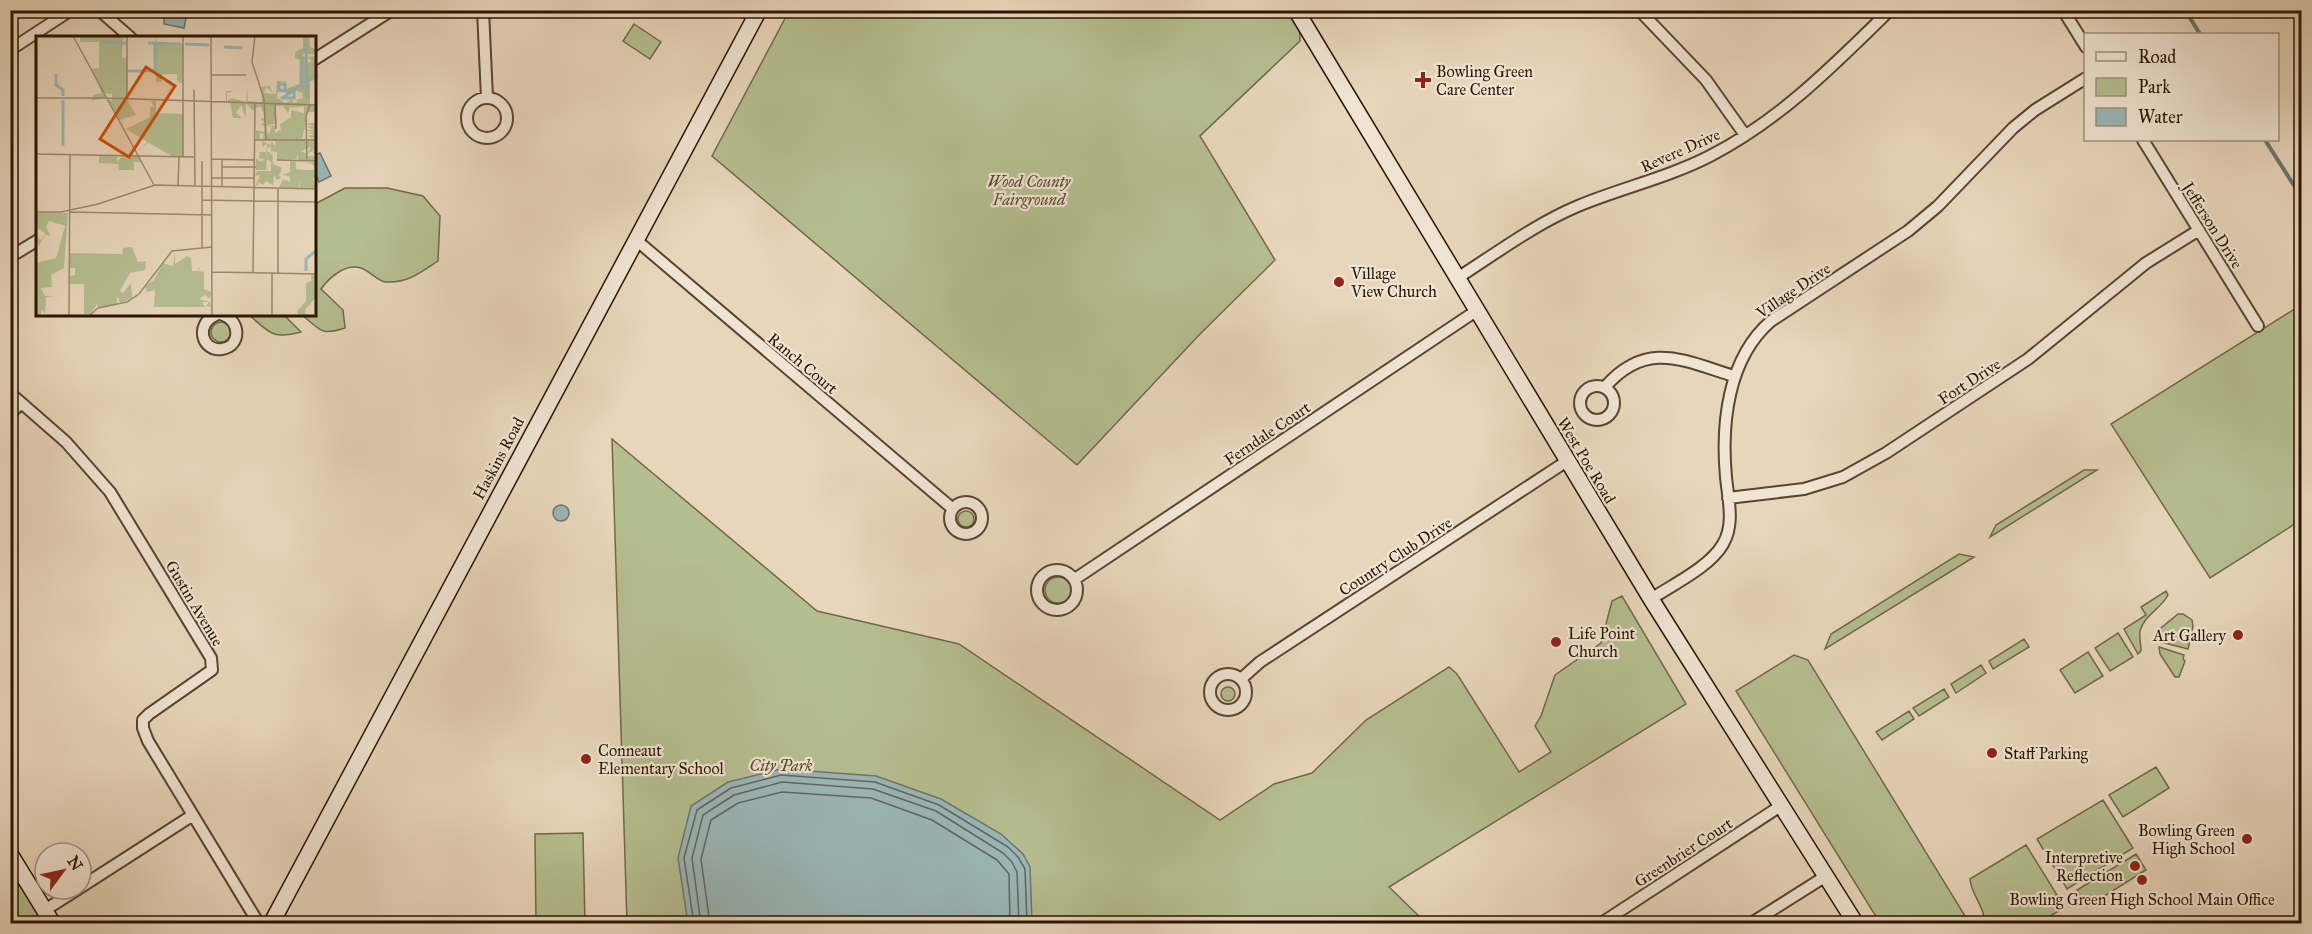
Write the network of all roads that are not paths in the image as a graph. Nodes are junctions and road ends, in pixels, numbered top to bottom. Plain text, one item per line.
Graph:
1 (71, 10) edge
2 (99, 10) edge
3 (392, 10) edge
4 (483, 10) edge
5 (759, 10) edge
6 (1640, 10) edge
7 (1873, 10) edge
8 (1890, 10) edge
9 (2063, 10) edge
10 (1301, 12) edge
11 (1881, 19) junction
12 (129, 36) edge
13 (2084, 45) edge
14 (10, 50) edge
15 (316, 58) edge
16 (2084, 79) edge
17 (487, 98) dead end
18 (1745, 135) junction
19 (2144, 141) edge
20 (2199, 230) junction
21 (635, 240) junction
22 (36, 241) edge
23 (10, 257) edge
24 (1456, 279) junction
25 (1476, 311) junction
26 (225, 316) edge
27 (207, 317) edge
28 (2258, 326) dead end
29 (1734, 376) junction
30 (1605, 387) dead end
31 (10, 393) edge
32 (21, 403) junction
33 (10, 414) edge
34 (1567, 461) junction
35 (1728, 498) junction
36 (953, 509) dead end
37 (1075, 579) dead end
38 (1651, 599) junction
39 (1241, 679) dead end
40 (1782, 805) junction
41 (193, 815) junction
42 (10, 854) edge
43 (1826, 876) junction
44 (93, 880) edge
45 (66, 901) edge
46 (49, 917) edge
47 (259, 924) edge
48 (270, 924) edge
49 (1600, 924) edge
50 (1750, 924) edge
51 (1856, 924) edge

1 - 14 street
2 - 12 street
3 - 15 street
4 - 17 street
5 - 21 main road, Haskins Road
6 - 18 street
7 - 11 street
8 - 11 street, Revere Drive
9 - 13 street
10 - 24 main road, West Poe Road
11 - 18 street, Revere Drive
16 - 29 street, Village Drive
18 - 24 street, Revere Drive
19 - 20 street, Jefferson Drive
20 - 28 street, Jefferson Drive
20 - 35 street, Fort Drive
21 - 36 street, Ranch Court
21 - 48 main road, Haskins Road
22 - 23 street
24 - 25 main road, West Poe Road
25 - 34 main road, West Poe Road
25 - 37 street, Ferndale Court
26 - 27 street
29 - 30 street
29 - 35 street, Village Drive
31 - 32 street, Gustin Avenue
32 - 33 street
32 - 41 street, Gustin Avenue
34 - 38 main road, West Poe Road
34 - 39 street, Country Club Drive
35 - 38 street, Village Drive
38 - 40 main road, West Poe Road
40 - 43 main road, West Poe Road
40 - 49 street, Greenbrier Court
41 - 44 street
41 - 47 street, Gustin Avenue
42 - 46 main road
43 - 50 street
43 - 51 main road, West Poe Road
45 - 46 street

